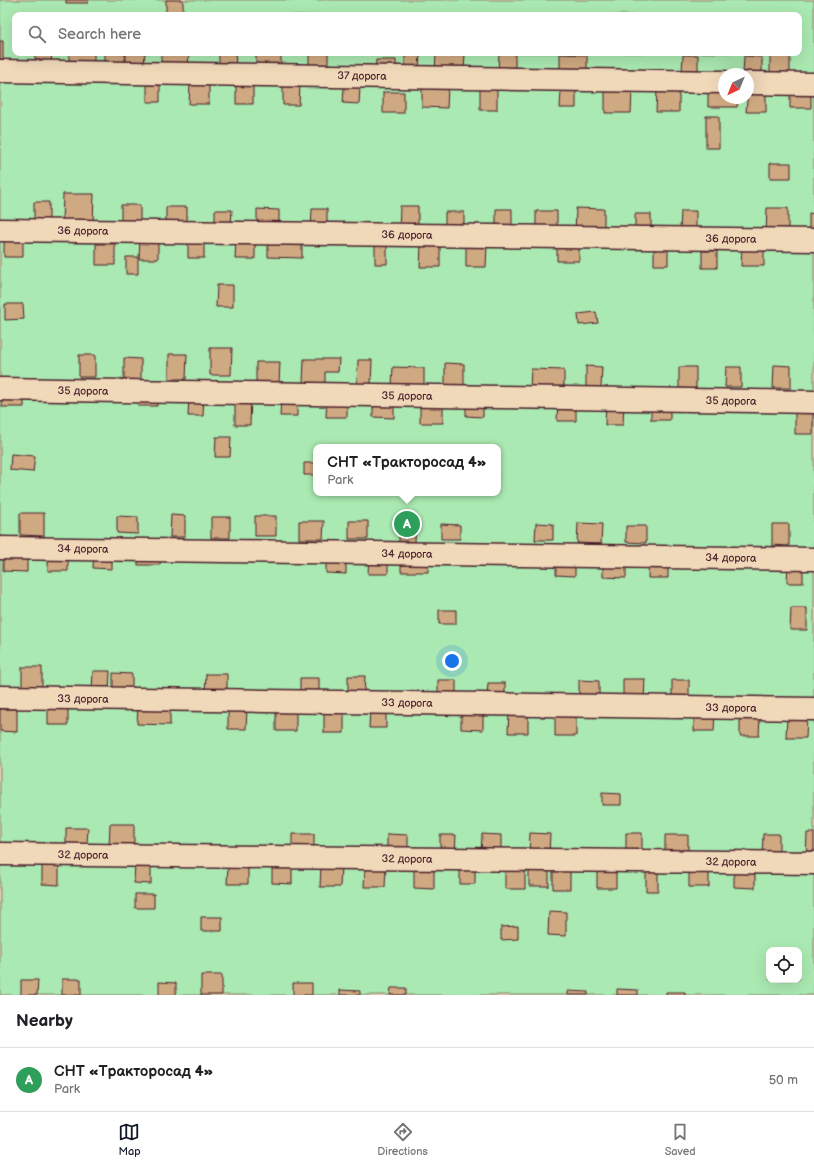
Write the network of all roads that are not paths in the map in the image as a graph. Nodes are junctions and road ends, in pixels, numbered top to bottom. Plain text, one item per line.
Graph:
1 (0, 71) edge
2 (718, 82) edge
3 (754, 83) edge
4 (814, 84) edge
5 (0, 230) edge
6 (814, 240) edge
7 (0, 390) edge
8 (814, 402) edge
9 (0, 548) edge
10 (814, 559) edge
11 (0, 698) edge
12 (814, 709) edge
13 (0, 854) edge
14 (814, 864) edge

1 - 2 lane, 37 дорога
3 - 4 lane
5 - 6 lane, 36 дорога
7 - 8 lane, 35 дорога
9 - 10 lane, 34 дорога
11 - 12 lane, 33 дорога
13 - 14 lane, 32 дорога

